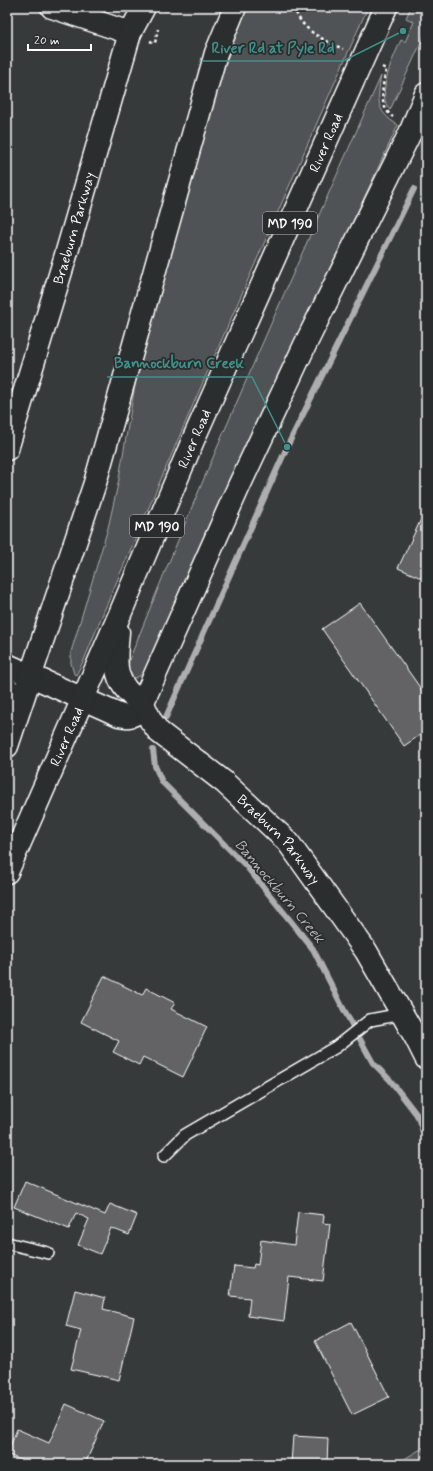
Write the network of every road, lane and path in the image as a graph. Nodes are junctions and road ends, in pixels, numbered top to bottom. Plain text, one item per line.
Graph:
1 (52, 7) edge
2 (144, 7) edge
3 (235, 7) edge
4 (294, 7) edge
5 (386, 7) edge
6 (130, 33) junction
7 (349, 52) dead end
8 (386, 69) dead end
9 (426, 94) edge
10 (416, 133) edge
11 (7, 450) edge
12 (120, 614) junction
13 (7, 665) edge
14 (30, 675) junction
15 (7, 688) edge
16 (83, 698) junction
17 (143, 704) junction
18 (7, 741) edge
19 (7, 746) edge
20 (7, 872) edge
21 (402, 1014) junction
22 (426, 1058) edge
23 (164, 1156) dead end
24 (7, 1243) edge
25 (48, 1253) dead end

1 - 6 main road
2 - 6 main road, Braeburn Parkway
3 - 14 main road
4 - 7 path
5 - 12 main road, River Road / MD 190
6 - 11 main road, Braeburn Parkway
8 - 10 path
9 - 10 main road
10 - 17 main road
12 - 16 main road, River Road / MD 190
12 - 17 main road
13 - 14 main road
14 - 16 main road
14 - 19 main road
15 - 18 main road
16 - 17 main road
16 - 20 main road, River Road / MD 190
17 - 21 main road, Braeburn Parkway
21 - 22 main road, Braeburn Parkway
21 - 23 lane
24 - 25 lane

